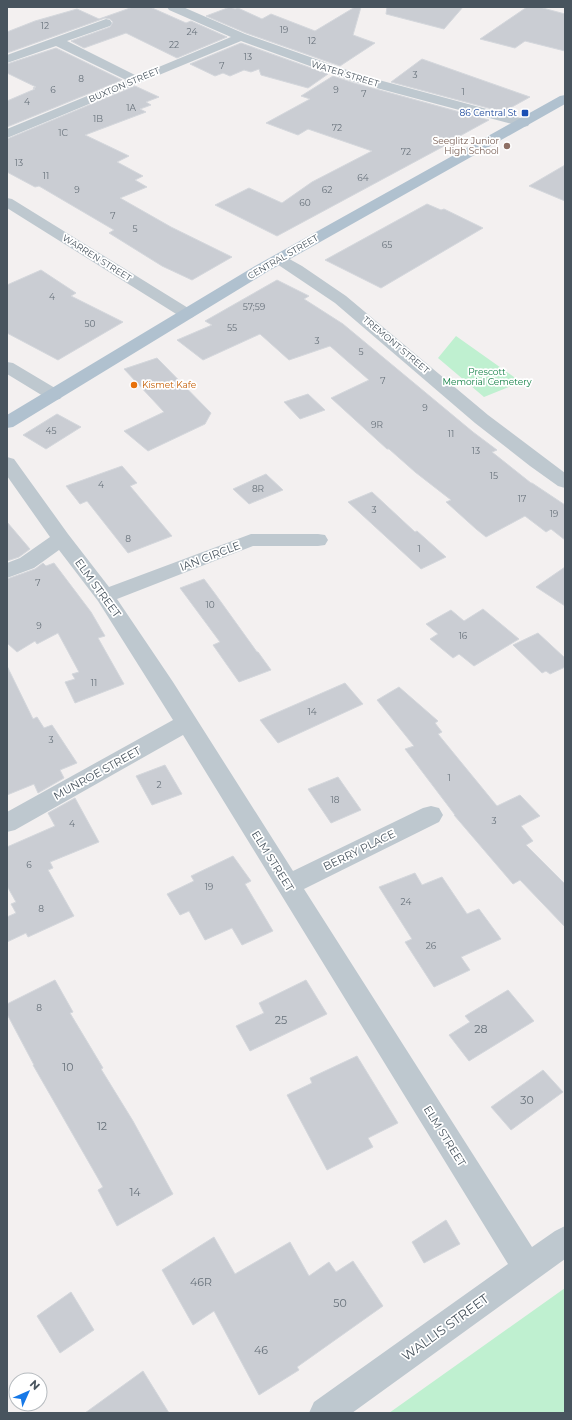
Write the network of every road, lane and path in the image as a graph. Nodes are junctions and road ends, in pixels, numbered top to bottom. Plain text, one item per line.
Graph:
1 (173, 7) edge
2 (106, 23) dead end
3 (241, 37) junction
4 (56, 41) junction
5 (7, 59) edge
6 (136, 80) junction
7 (565, 99) edge
8 (523, 124) junction
9 (7, 134) edge
10 (7, 202) edge
11 (279, 259) junction
12 (187, 314) junction
13 (7, 367) edge
14 (54, 395) junction
15 (7, 423) edge
16 (7, 463) edge
17 (565, 482) edge
18 (61, 539) junction
19 (318, 540) dead end
20 (7, 571) edge
21 (105, 596) junction
22 (186, 723) junction
23 (431, 815) dead end
24 (7, 823) edge
25 (288, 885) junction
26 (565, 1241) edge
27 (527, 1267) junction
28 (325, 1413) edge

1 - 3 street, WATER STREET
2 - 4 street
3 - 6 street, BUXTON STREET
3 - 8 street, WATER STREET
4 - 5 street
4 - 6 street
6 - 9 street, BUXTON STREET
7 - 8 main road, CENTRAL STREET
8 - 11 main road, CENTRAL STREET
10 - 12 street, WARREN STREET
11 - 12 main road, CENTRAL STREET
11 - 17 street, TREMONT STREET
12 - 14 main road, CENTRAL STREET
13 - 14 street
14 - 15 main road, CENTRAL STREET
16 - 18 street, ELM STREET
18 - 20 street
18 - 21 street, ELM STREET
19 - 21 street, IAN CIRCLE
21 - 22 street, ELM STREET
22 - 24 street, MUNROE STREET
22 - 25 street, ELM STREET
23 - 25 street, BERRY PLACE
25 - 27 street, ELM STREET
26 - 27 street, WALLIS STREET
27 - 28 street, WALLIS STREET

